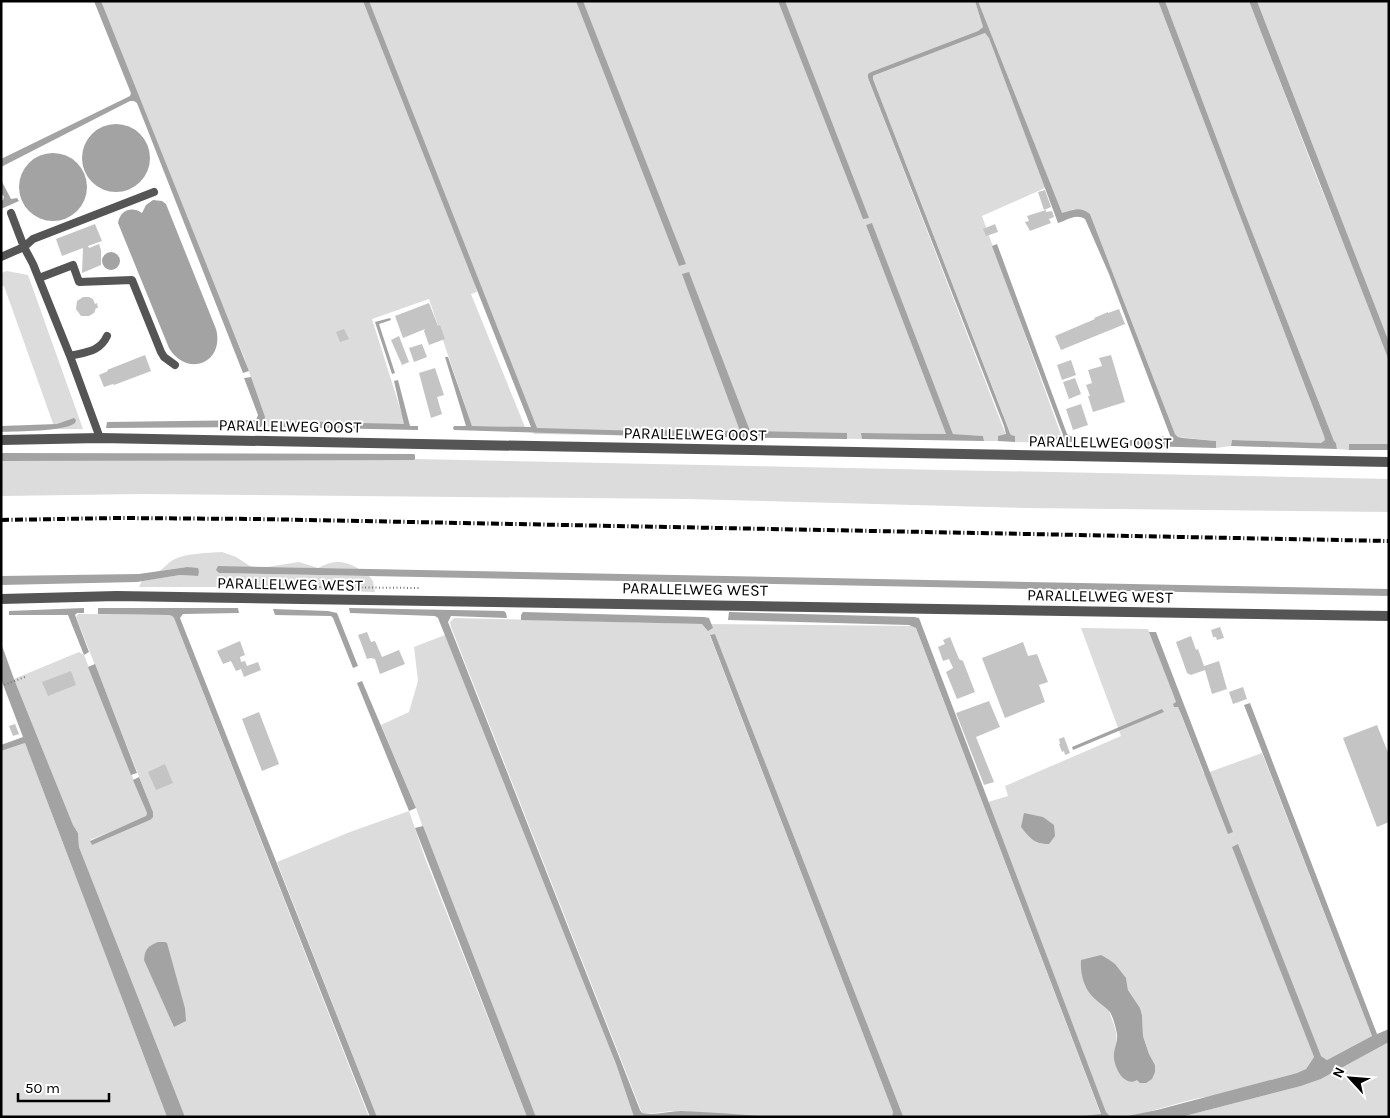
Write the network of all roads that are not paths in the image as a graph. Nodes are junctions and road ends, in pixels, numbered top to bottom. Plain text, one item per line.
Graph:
1 (154, 192) dead end
2 (11, 213) dead end
3 (24, 247) junction
4 (1, 257) edge
5 (39, 278) junction
6 (107, 336) dead end
7 (70, 356) junction
8 (175, 365) dead end
9 (100, 438) junction
10 (1, 440) edge
11 (1389, 462) edge
12 (1, 599) edge
13 (1389, 616) edge

1 - 3 lane
2 - 3 lane
3 - 4 lane
3 - 5 lane
5 - 7 lane
5 - 8 lane
6 - 7 lane
7 - 9 lane
9 - 10 street, PARALLELWEG OOST
9 - 11 street, PARALLELWEG OOST
12 - 13 street, PARALLELWEG WEST

